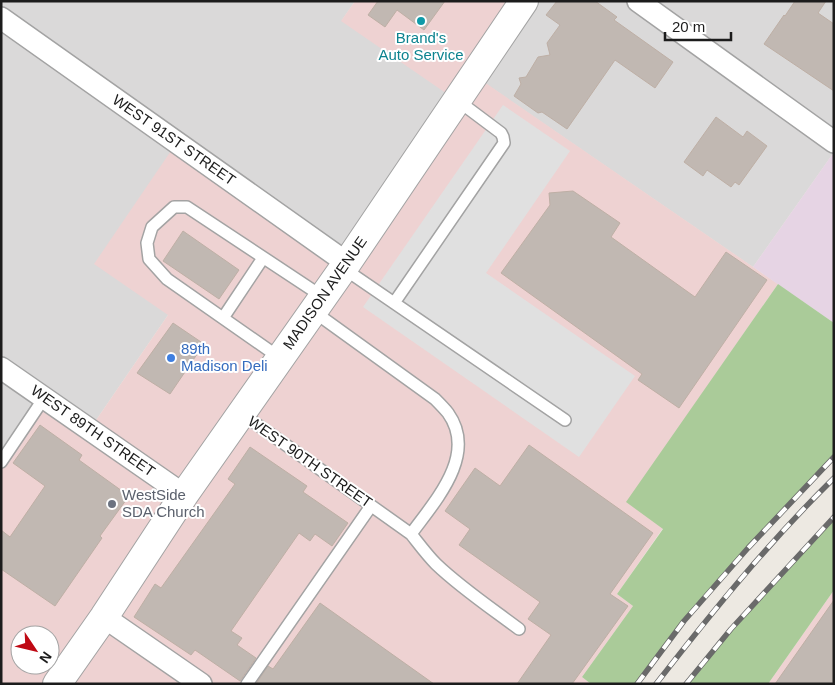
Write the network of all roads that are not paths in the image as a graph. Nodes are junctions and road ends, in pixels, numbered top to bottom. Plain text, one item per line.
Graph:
1 (638, 1) edge
2 (521, 2) edge
3 (1, 18) edge
4 (457, 100) junction
5 (834, 142) edge
6 (263, 258) junction
7 (345, 265) junction
8 (394, 303) junction
9 (318, 304) junction
10 (223, 318) junction
11 (280, 358) junction
12 (1, 368) edge
13 (44, 398) junction
14 (241, 413) junction
15 (565, 420) dead end
16 (1, 462) edge
17 (184, 495) junction
18 (375, 508) junction
19 (411, 534) junction
20 (104, 617) junction
21 (519, 629) dead end
22 (57, 684) edge
23 (201, 684) edge
24 (247, 684) edge

1 - 5 street
2 - 4 street, MADISON AVENUE
3 - 7 street, WEST 91ST STREET
4 - 7 street, MADISON AVENUE
4 - 8 lane
6 - 9 lane
6 - 10 lane
6 - 10 lane
7 - 8 lane
7 - 9 street, MADISON AVENUE
8 - 15 lane
9 - 11 street, MADISON AVENUE
9 - 19 lane
10 - 11 lane
11 - 14 street, MADISON AVENUE
12 - 13 street, WEST 89TH STREET
13 - 16 lane
13 - 17 street, WEST 89TH STREET
14 - 17 street, MADISON AVENUE
14 - 18 lane, WEST 90TH STREET
17 - 20 street, MADISON AVENUE
18 - 19 lane, WEST 90TH STREET
18 - 24 lane
19 - 21 lane, WEST 90TH STREET
20 - 22 street, MADISON AVENUE
20 - 23 street

